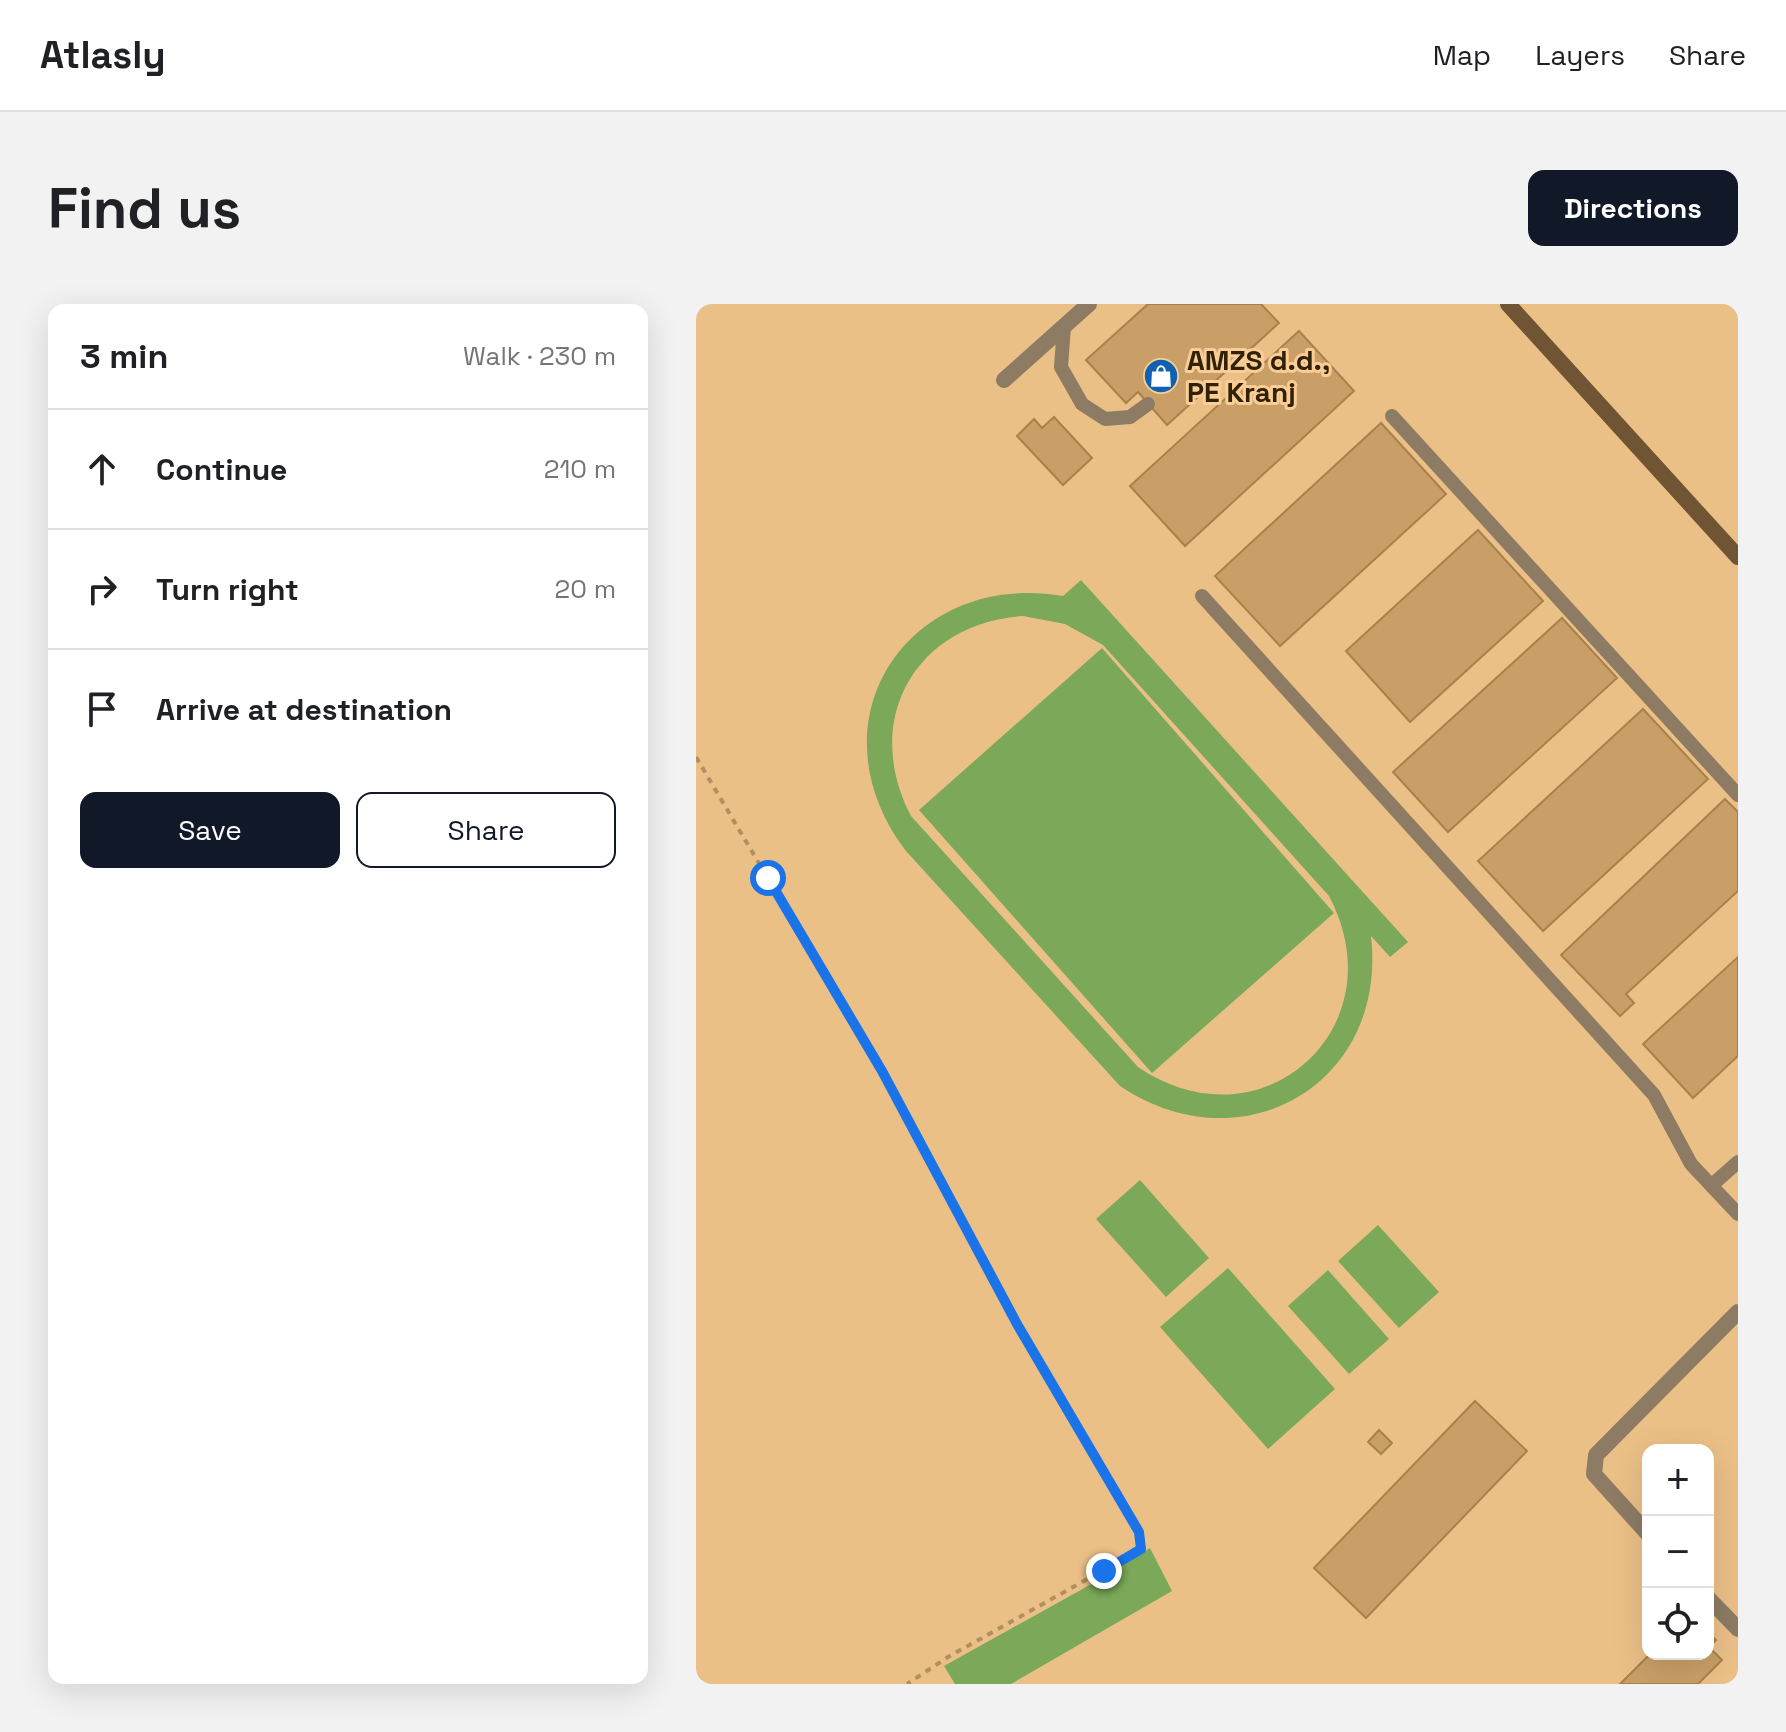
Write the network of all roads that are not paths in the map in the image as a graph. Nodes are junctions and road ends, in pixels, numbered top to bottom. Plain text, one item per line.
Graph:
1 (1089, 304) edge
2 (1508, 304) edge
3 (1064, 326) junction
4 (1004, 380) dead end
5 (1148, 404) dead end
6 (1392, 416) dead end
7 (1738, 557) edge
8 (1202, 596) dead end
9 (1738, 795) edge
10 (1738, 1162) edge
11 (1712, 1185) junction
12 (1738, 1214) edge
13 (1738, 1312) edge
14 (1642, 1527) edge
15 (1714, 1604) edge
16 (1738, 1629) edge

1 - 3 street
2 - 7 main road
3 - 4 street
3 - 5 lane
6 - 9 lane
8 - 11 lane
10 - 11 lane
11 - 12 lane
13 - 14 street
15 - 16 street

